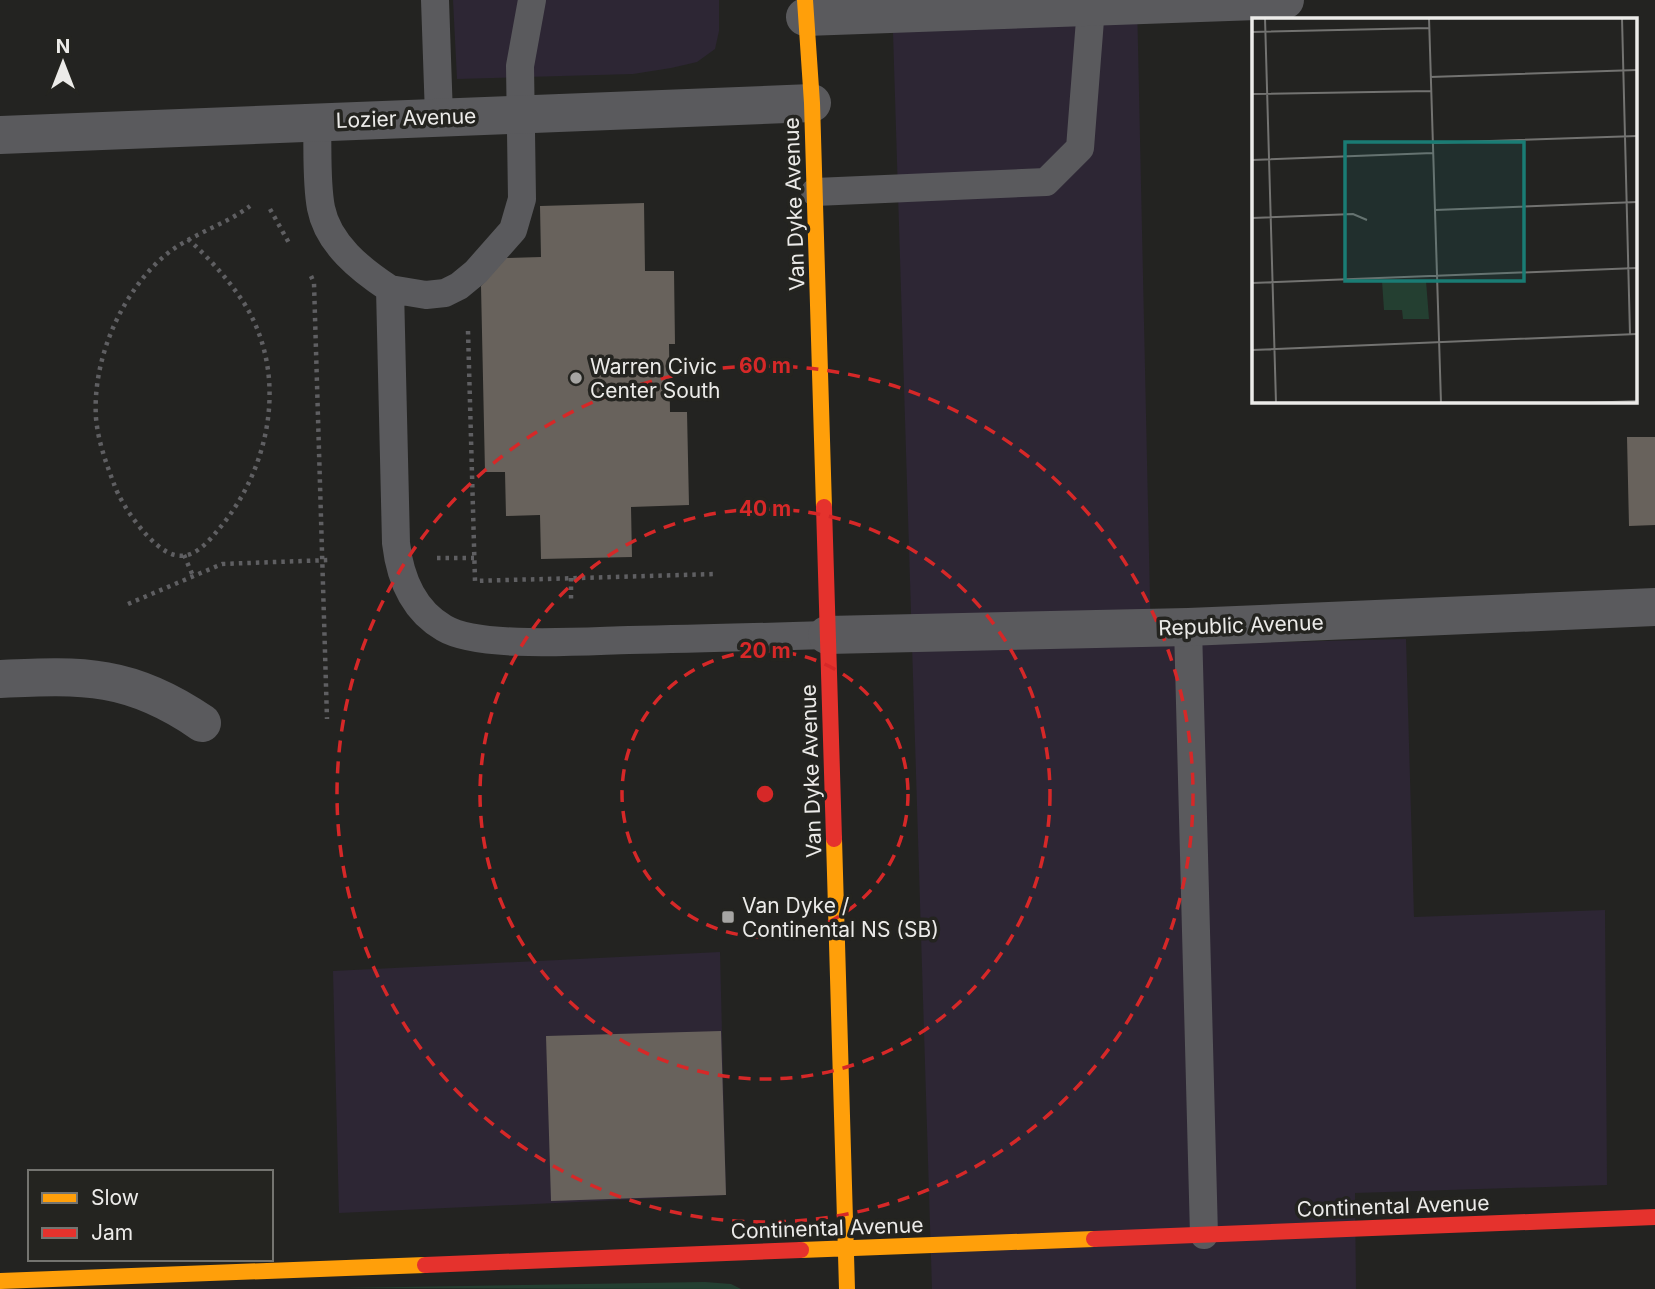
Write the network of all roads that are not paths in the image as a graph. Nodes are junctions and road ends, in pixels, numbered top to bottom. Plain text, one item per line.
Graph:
1 (435, 0) edge
2 (532, 0) edge
3 (1285, 0) edge
4 (1091, 7) junction
5 (805, 9) edge
6 (812, 103) junction
7 (520, 114) junction
8 (439, 116) junction
9 (317, 122) junction
10 (0, 135) edge
11 (815, 192) junction
12 (390, 289) junction
13 (1655, 607) edge
14 (1188, 627) junction
15 (827, 635) junction
16 (0, 678) edge
17 (202, 723) dead end
18 (1655, 1217) edge
19 (1204, 1235) junction
20 (846, 1248) junction
21 (0, 1281) edge
22 (847, 1289) edge

1 - 8 lane
2 - 7 lane
3 - 4 street
4 - 5 street
4 - 11 lane
5 - 6 street, Van Dyke Avenue
6 - 7 street, Lozier Avenue
6 - 11 street, Van Dyke Avenue
7 - 8 street, Lozier Avenue
7 - 12 lane
8 - 9 street, Lozier Avenue
9 - 10 street, Lozier Avenue
9 - 12 lane
11 - 15 street, Van Dyke Avenue
12 - 15 lane
13 - 14 street, Republic Avenue
14 - 15 street, Republic Avenue
14 - 19 lane
15 - 20 street, Van Dyke Avenue
16 - 17 street
18 - 19 street, Continental Avenue
19 - 20 street, Continental Avenue
20 - 21 street, Continental Avenue
20 - 22 street, Van Dyke Avenue

